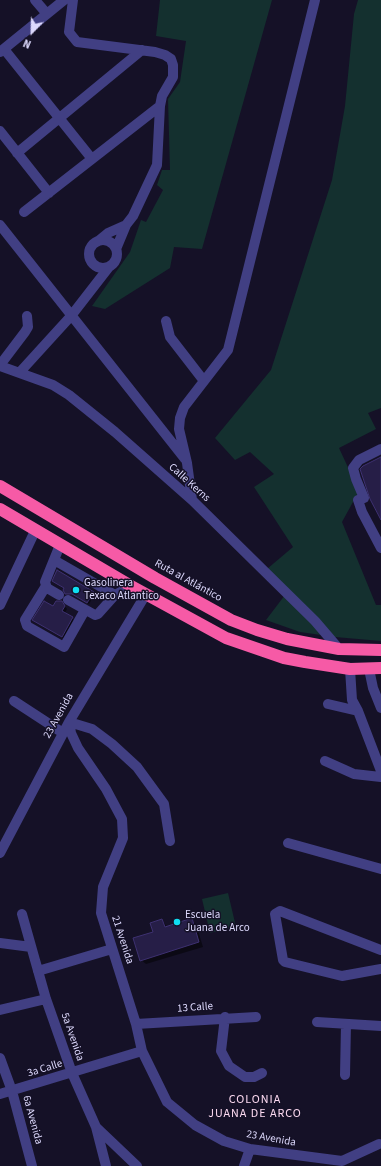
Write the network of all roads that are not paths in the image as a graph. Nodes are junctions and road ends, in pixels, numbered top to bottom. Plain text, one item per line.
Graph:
1 (35, 0) edge
2 (64, 0) edge
3 (73, 0) edge
4 (315, 0) edge
5 (47, 14) junction
6 (2, 50) edge
7 (142, 50) junction
8 (160, 106) junction
9 (59, 118) junction
10 (0, 131) edge
11 (17, 153) junction
12 (92, 159) junction
13 (49, 193) junction
14 (24, 212) dead end
15 (0, 226) edge
16 (126, 226) junction
17 (97, 242) junction
18 (116, 249) junction
19 (91, 260) junction
20 (109, 267) junction
21 (95, 284) junction
22 (27, 316) dead end
23 (70, 316) junction
24 (166, 321) dead end
25 (0, 365) edge
26 (20, 372) junction
27 (204, 381) junction
28 (381, 449) edge
29 (187, 463) junction
30 (0, 486) edge
31 (192, 500) junction
32 (0, 509) edge
33 (35, 531) junction
34 (60, 545) junction
35 (381, 548) edge
36 (54, 560) junction
37 (46, 586) junction
38 (131, 586) junction
39 (146, 594) junction
40 (116, 595) junction
41 (0, 605) edge
42 (85, 610) junction
43 (339, 649) junction
44 (381, 650) edge
45 (381, 668) edge
46 (368, 669) junction
47 (350, 670) junction
48 (14, 701) dead end
49 (328, 704) dead end
50 (381, 708) edge
51 (358, 711) junction
52 (69, 722) junction
53 (63, 733) junction
54 (325, 761) dead end
55 (381, 770) edge
56 (381, 777) edge
57 (170, 841) dead end
58 (288, 843) dead end
59 (0, 853) edge
60 (381, 869) edge
61 (22, 914) dead end
62 (0, 943) edge
63 (31, 947) junction
64 (112, 949) junction
65 (381, 950) edge
66 (381, 969) edge
67 (38, 972) junction
68 (46, 999) junction
69 (0, 1010) edge
70 (225, 1017) junction
71 (256, 1017) dead end
72 (318, 1022) dead end
73 (136, 1024) junction
74 (346, 1024) junction
75 (381, 1026) edge
76 (142, 1051) junction
77 (0, 1058) edge
78 (262, 1072) dead end
79 (72, 1073) junction
80 (345, 1075) dead end
81 (12, 1091) junction
82 (0, 1094) edge
83 (167, 1102) joint
84 (96, 1127) junction
85 (380, 1144) edge
86 (250, 1149) junction
87 (322, 1163) edge
88 (343, 1164) edge
89 (32, 1166) edge
90 (106, 1166) edge
91 (137, 1166) edge
92 (244, 1166) edge

1 - 5 street
2 - 5 street
3 - 7 street
4 - 27 street
5 - 6 street
6 - 9 street
7 - 8 street
7 - 9 street
8 - 12 street
8 - 16 street
9 - 11 street
9 - 12 street
10 - 11 street
11 - 13 street
12 - 13 street
13 - 14 street
15 - 23 street
16 - 17 street
16 - 18 street
17 - 18 street
17 - 19 street
18 - 20 street
19 - 20 street
19 - 21 street
20 - 21 street
21 - 23 street
22 - 25 street
23 - 26 street
23 - 29 street
24 - 27 street
25 - 26 street, Calle Kerns
26 - 31 street, Calle Kerns
27 - 29 street
28 - 35 street
29 - 31 street
30 - 43 highway, Ruta al Atlántico
31 - 43 street, Calle Kerns
32 - 33 highway
33 - 34 highway
33 - 41 street
34 - 36 street
34 - 38 highway
36 - 37 street
36 - 40 street
37 - 42 street
37 - 42 street
38 - 39 highway
38 - 40 street
39 - 47 highway
39 - 52 street, 23 Avenida
40 - 42 street
43 - 44 highway, Ruta al Atlántico
45 - 46 highway
46 - 47 highway
46 - 50 street
47 - 51 street
48 - 53 street
49 - 51 street
51 - 55 street
52 - 53 street, 23 Avenida
52 - 57 street
52 - 64 street, 21 Avenida
53 - 59 street, 23 Avenida
54 - 56 street
58 - 60 street
61 - 63 street, 5a Avenida
62 - 63 street
63 - 67 street, 5a Avenida
64 - 67 street
64 - 73 street, 21 Avenida
65 - 66 street
67 - 68 street, 5a Avenida
68 - 69 street
68 - 79 street, 5a Avenida
70 - 71 street, 13 Calle
70 - 73 street, 13 Calle
70 - 78 street
72 - 74 street
73 - 76 street, 21 Avenida
74 - 75 street
74 - 80 street
76 - 79 street, 3a Calle
76 - 83 street, 21 Avenida
77 - 81 street, 6a Avenida
79 - 81 street, 3a Calle
79 - 84 street, 5a Avenida
81 - 82 street, 3a Calle
81 - 89 street, 6a Avenida
83 - 86 street, 23 Avenida
84 - 90 street, 5a Avenida
84 - 91 street
85 - 88 street, 23 Avenida
86 - 87 street, 23 Avenida
86 - 92 street
87 - 88 street, 23 Avenida

